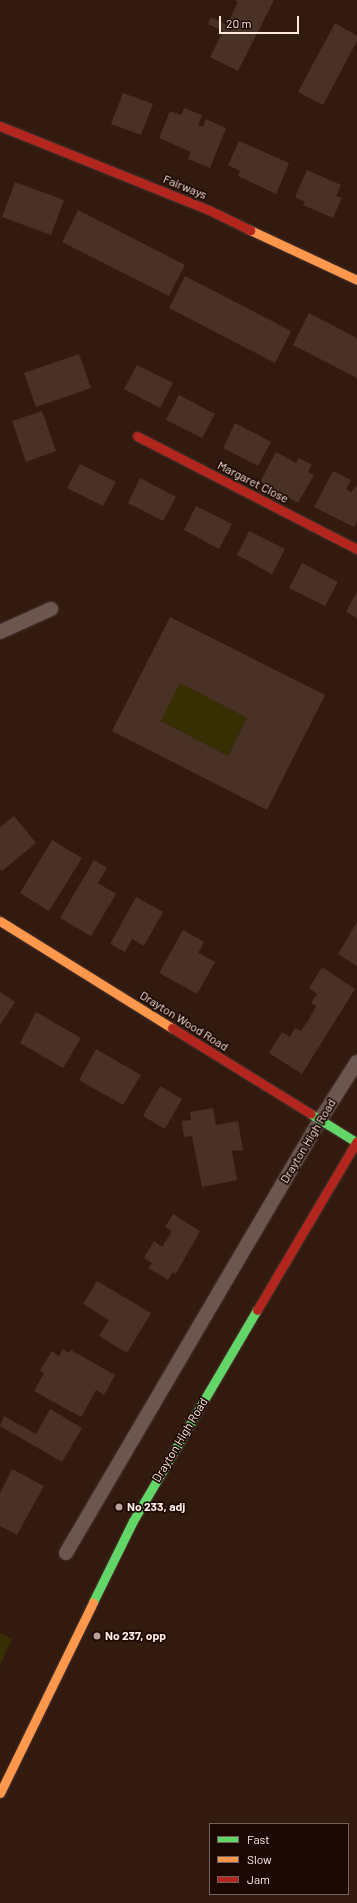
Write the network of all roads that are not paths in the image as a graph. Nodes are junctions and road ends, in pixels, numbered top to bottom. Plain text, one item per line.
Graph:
1 (0, 126) edge
2 (357, 280) edge
3 (137, 436) dead end
4 (357, 550) edge
5 (51, 609) dead end
6 (0, 632) edge
7 (0, 921) edge
8 (357, 1062) edge
9 (320, 1120) junction
10 (357, 1141) edge
11 (66, 1553) dead end
12 (0, 1792) edge

1 - 2 street, Fairways
3 - 4 street, Margaret Close
5 - 6 lane
7 - 9 street, Drayton Wood Road
8 - 9 lane, Drayton High Road
9 - 10 street, Drayton Wood Road
9 - 11 lane, Drayton High Road
10 - 12 street, Drayton High Road

